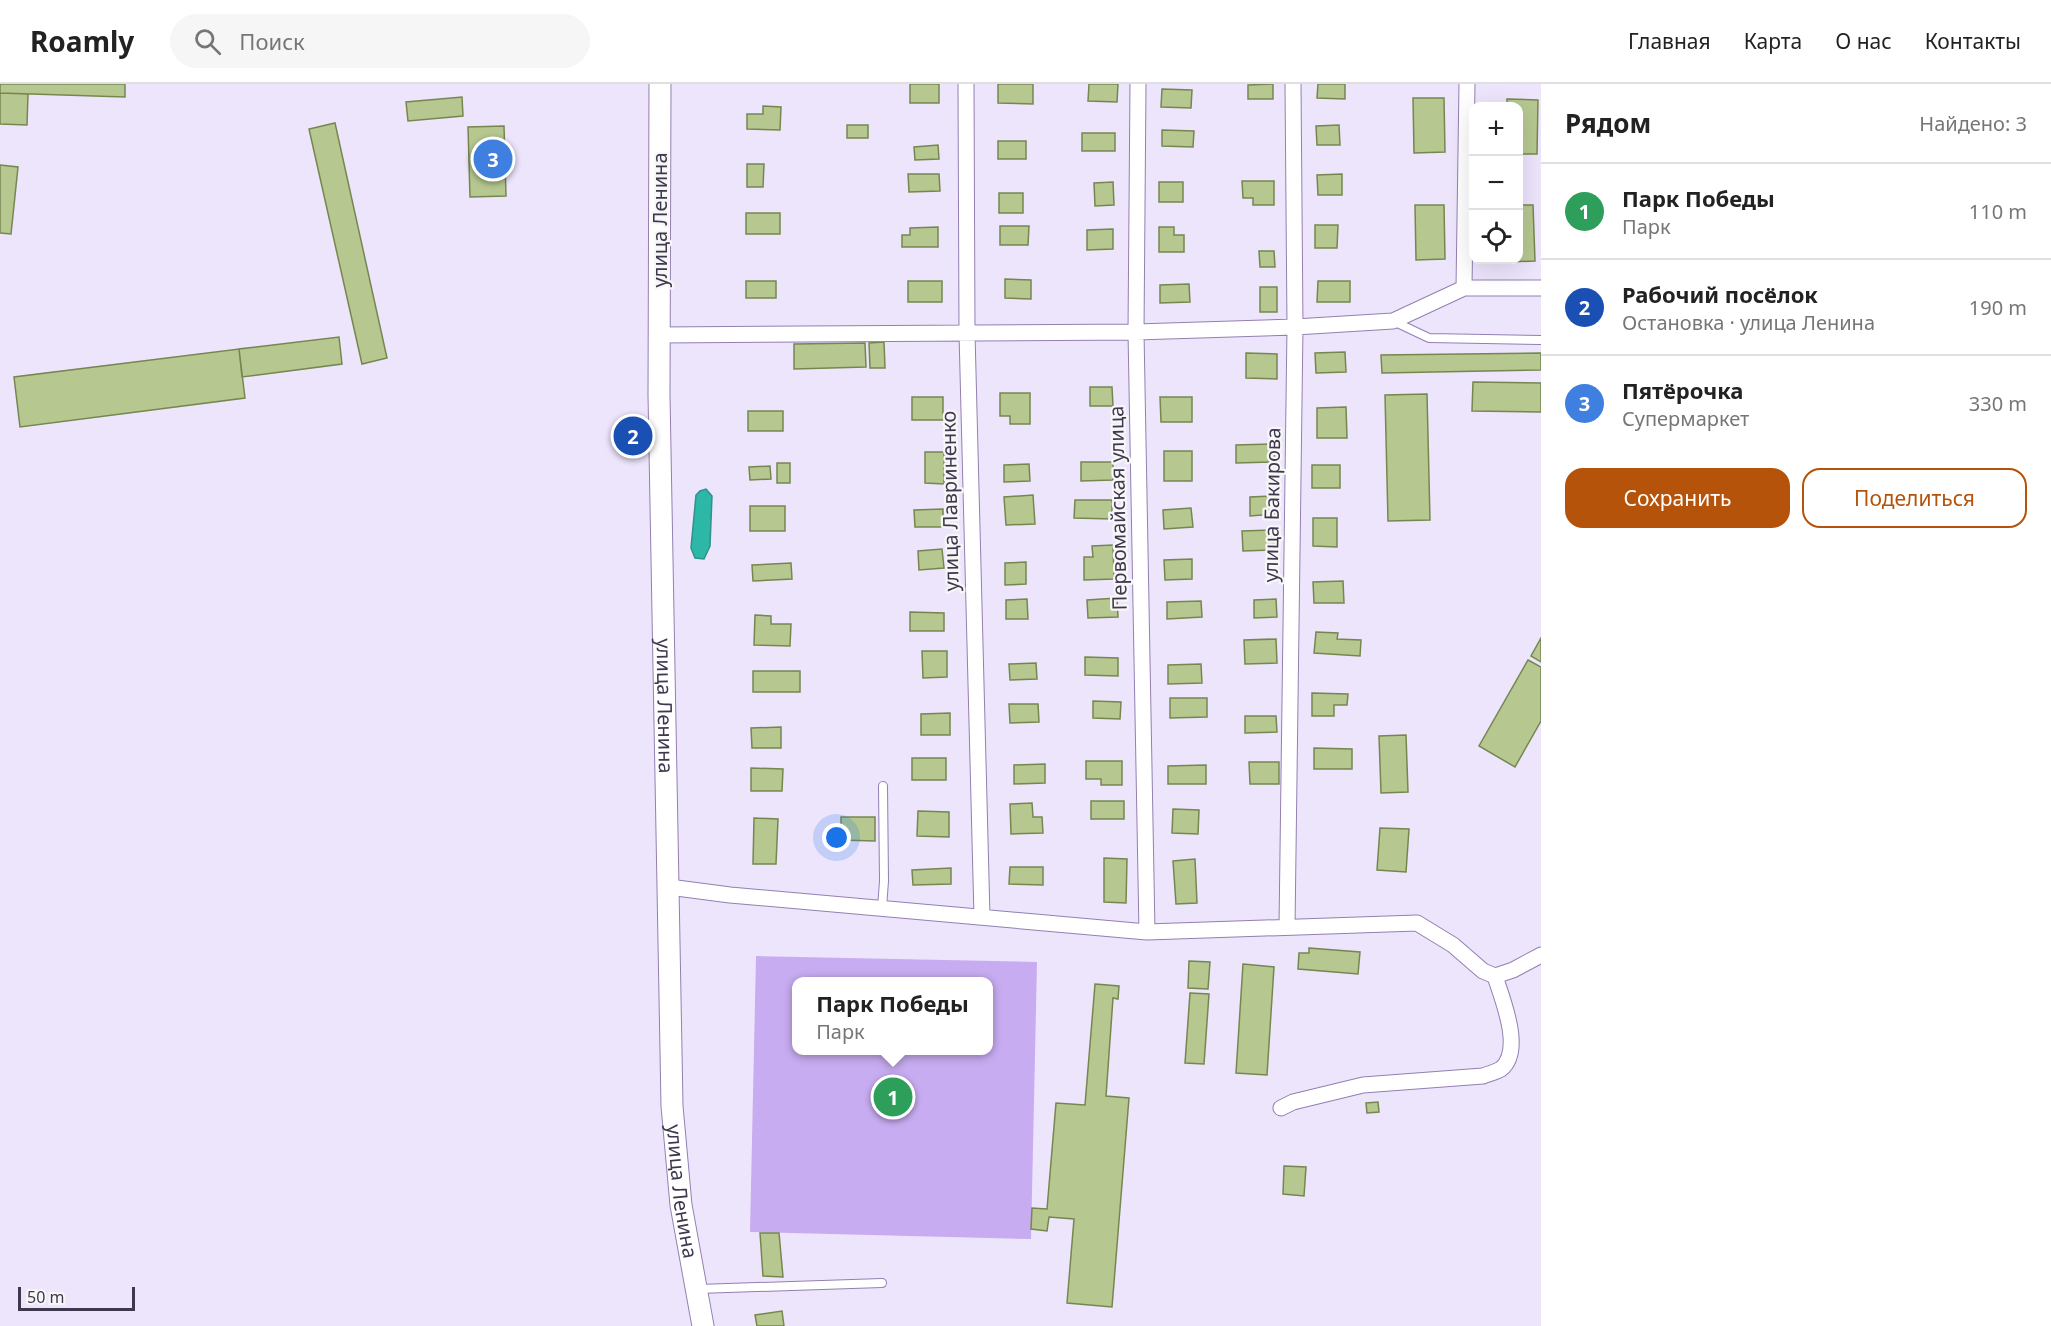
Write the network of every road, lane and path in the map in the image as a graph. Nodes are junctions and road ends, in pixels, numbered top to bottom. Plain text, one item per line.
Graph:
1 (660, 84) edge
2 (966, 84) edge
3 (1138, 84) edge
4 (1293, 84) edge
5 (1467, 84) edge
6 (1464, 288) junction
7 (1541, 288) edge
8 (1393, 321) junction
9 (1295, 327) junction
10 (1136, 332) junction
11 (967, 333) junction
12 (660, 335) junction
13 (1541, 340) edge
14 (883, 786) dead end
15 (669, 887) junction
16 (882, 908) junction
17 (982, 916) junction
18 (1287, 927) junction
19 (1147, 932) junction
20 (1541, 955) edge
21 (1495, 976) junction
22 (1281, 1108) dead end
23 (882, 1283) dead end
24 (696, 1289) junction
25 (702, 1326) edge

1 - 12 main road, улица Ленина
2 - 11 street, улица Лавриненко
3 - 10 street, Первомайская улица
4 - 9 street, улица Бакирова
5 - 6 street
6 - 7 street
6 - 8 street
8 - 9 street
8 - 13 lane
9 - 10 street
9 - 18 street, улица Бакирова
10 - 11 street
10 - 19 street, Первомайская улица
11 - 12 street
11 - 17 street, улица Лавриненко
12 - 15 main road, улица Ленина
14 - 16 lane
15 - 16 street
15 - 24 main road, улица Ленина
16 - 17 street
17 - 19 street
18 - 19 street
18 - 21 street
20 - 21 street
21 - 22 street
23 - 24 lane
24 - 25 main road, улица Ленина

